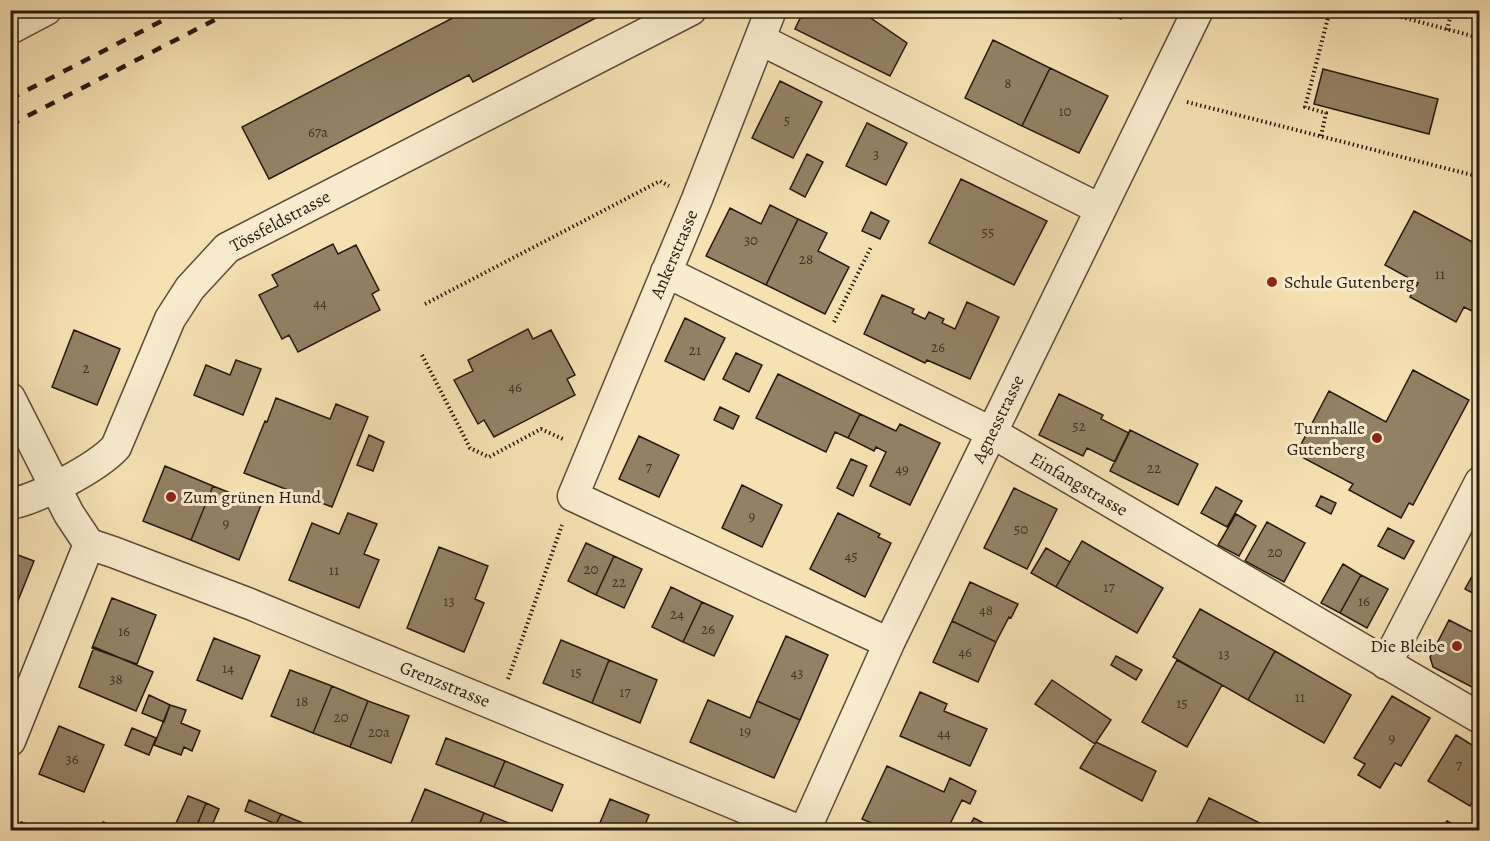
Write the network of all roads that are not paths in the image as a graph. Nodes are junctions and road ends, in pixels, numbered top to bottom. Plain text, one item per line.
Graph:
1 (46, 10) edge
2 (691, 10) edge
3 (771, 10) edge
4 (1198, 10) edge
5 (10, 29) edge
6 (761, 40) junction
7 (1100, 209) junction
8 (666, 272) junction
9 (10, 398) edge
10 (991, 432) junction
11 (1479, 482) edge
12 (55, 487) junction
13 (10, 504) edge
14 (88, 544) junction
15 (889, 643) junction
16 (1386, 664) junction
17 (1479, 718) edge
18 (10, 741) edge
19 (798, 831) edge
20 (805, 831) edge

1 - 5 street
2 - 12 street, Tössfeldstrasse
3 - 6 street, Ankerstrasse
4 - 7 street, Agnesstrasse
6 - 7 street
6 - 8 street, Ankerstrasse
7 - 10 street, Agnesstrasse
8 - 10 street, Einfangstrasse
8 - 15 street, Ankerstrasse
9 - 12 street
10 - 15 street, Agnesstrasse
10 - 16 street, Einfangstrasse
11 - 16 street
12 - 13 street, Tössfeldstrasse
12 - 14 street
14 - 18 street
14 - 19 street, Grenzstrasse
15 - 20 street, Agnesstrasse
16 - 17 street, Einfangstrasse

